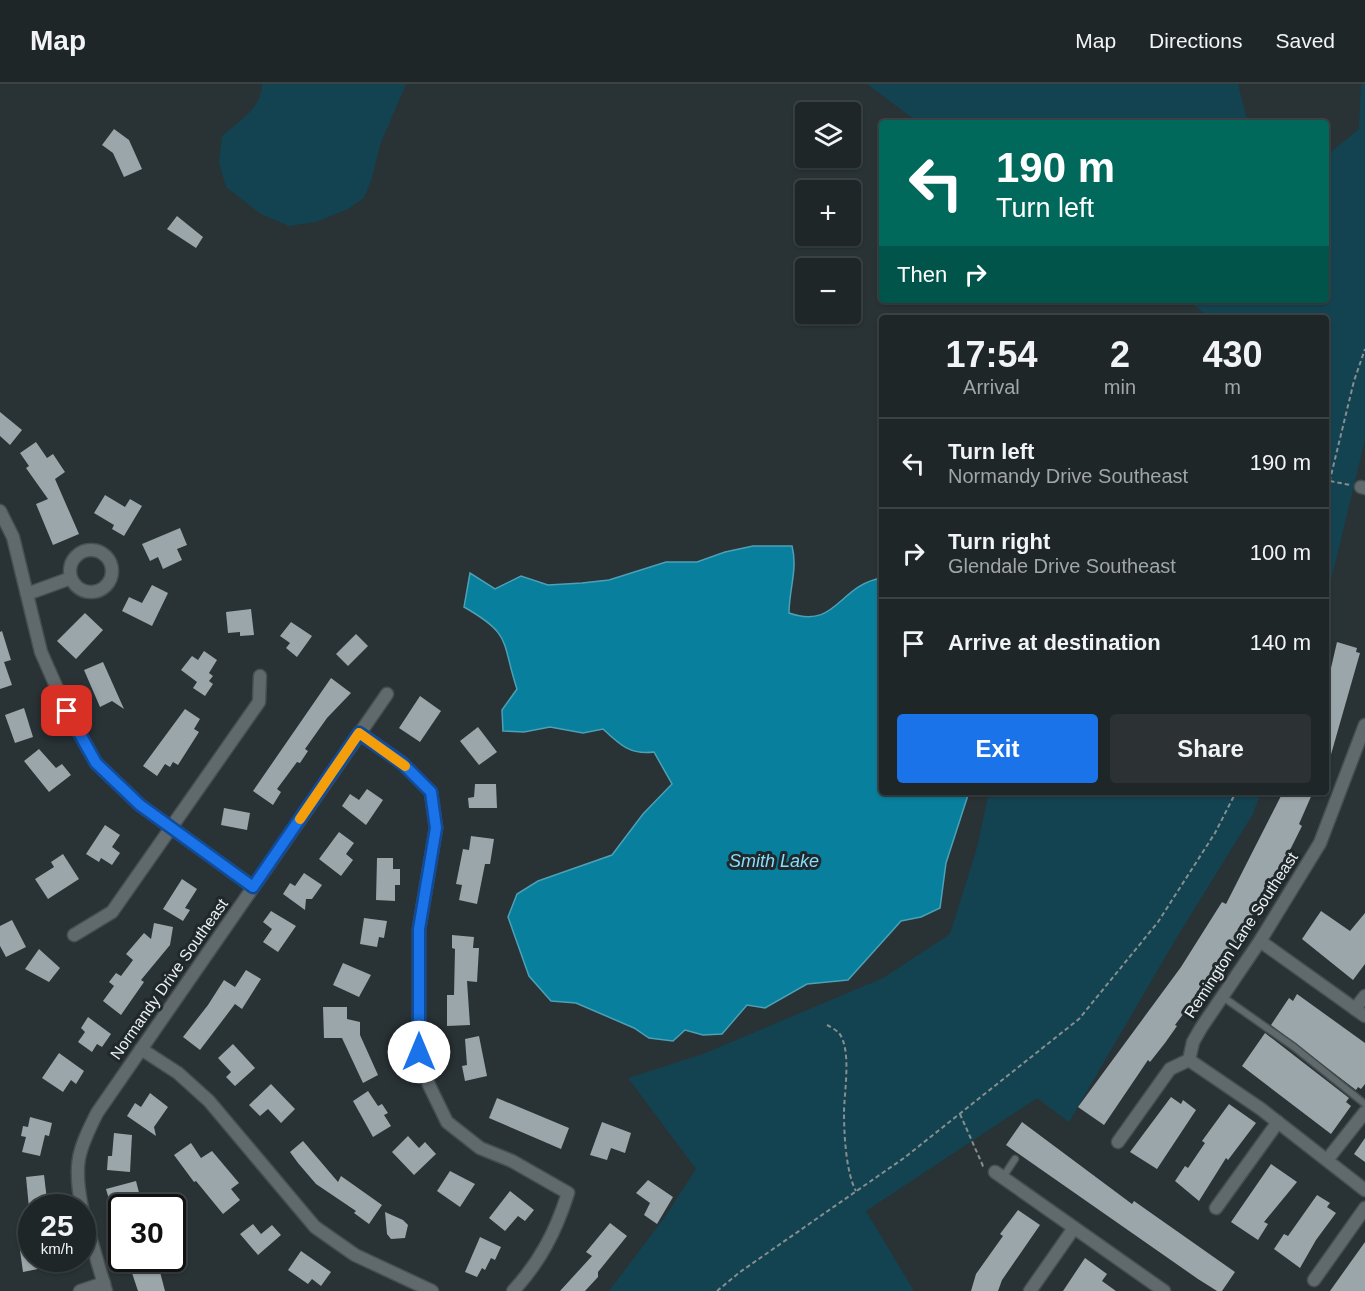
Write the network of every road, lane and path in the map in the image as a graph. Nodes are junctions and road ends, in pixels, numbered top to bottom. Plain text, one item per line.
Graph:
1 (1365, 349) edge
2 (1330, 481) junction
3 (1329, 485) edge
4 (1363, 488) edge
5 (0, 511) edge
6 (72, 578) dead end
7 (27, 594) junction
8 (260, 676) dead end
9 (387, 694) dead end
10 (1365, 725) edge
11 (359, 733) junction
12 (1353, 761) junction
13 (1365, 766) edge
14 (1234, 795) edge
15 (171, 828) junction
16 (253, 887) junction
17 (74, 935) dead end
18 (1260, 940) junction
19 (1365, 996) edge
20 (1223, 997) junction
21 (1360, 1013) edge
22 (827, 1025) dead end
23 (141, 1049) junction
24 (1189, 1060) junction
25 (1365, 1104) edge
26 (1365, 1112) edge
27 (960, 1114) junction
28 (1278, 1122) junction
29 (1118, 1142) dead end
30 (1015, 1159) dead end
31 (1327, 1160) junction
32 (982, 1166) dead end
33 (999, 1175) joint
34 (1365, 1190) edge
35 (856, 1191) junction
36 (79, 1194) edge
37 (1216, 1208) dead end
38 (1365, 1208) edge
39 (1074, 1228) junction
40 (96, 1256) edge
41 (1314, 1280) dead end
42 (105, 1287) edge
43 (80, 1291) edge
44 (432, 1291) edge
45 (513, 1291) edge
46 (717, 1291) edge
47 (1029, 1291) edge
48 (1164, 1291) edge

1 - 2 path
2 - 3 path
2 - 4 path
5 - 7 street
6 - 7 street
7 - 15 street
8 - 15 street
9 - 11 street, Normandy Drive Southeast
10 - 12 street, Remington Lane Southeast
11 - 16 street, Normandy Drive Southeast
11 - 45 street
12 - 13 street
12 - 18 street, Remington Lane Southeast
14 - 27 path
15 - 16 street
15 - 17 street
16 - 23 street, Normandy Drive Southeast
18 - 20 street, Remington Lane Southeast
18 - 21 street
19 - 21 street
20 - 24 street, Remington Lane Southeast
20 - 25 lane
22 - 35 path
23 - 36 street, Normandy Drive Southeast
23 - 44 street
24 - 28 street
24 - 29 street
26 - 31 street
27 - 32 path
27 - 35 path
28 - 31 street
28 - 37 street
30 - 33 lane
31 - 34 street
33 - 39 street
35 - 46 path
38 - 41 street
39 - 47 street
39 - 48 street
40 - 42 street, Normandy Drive Southeast
42 - 43 street

